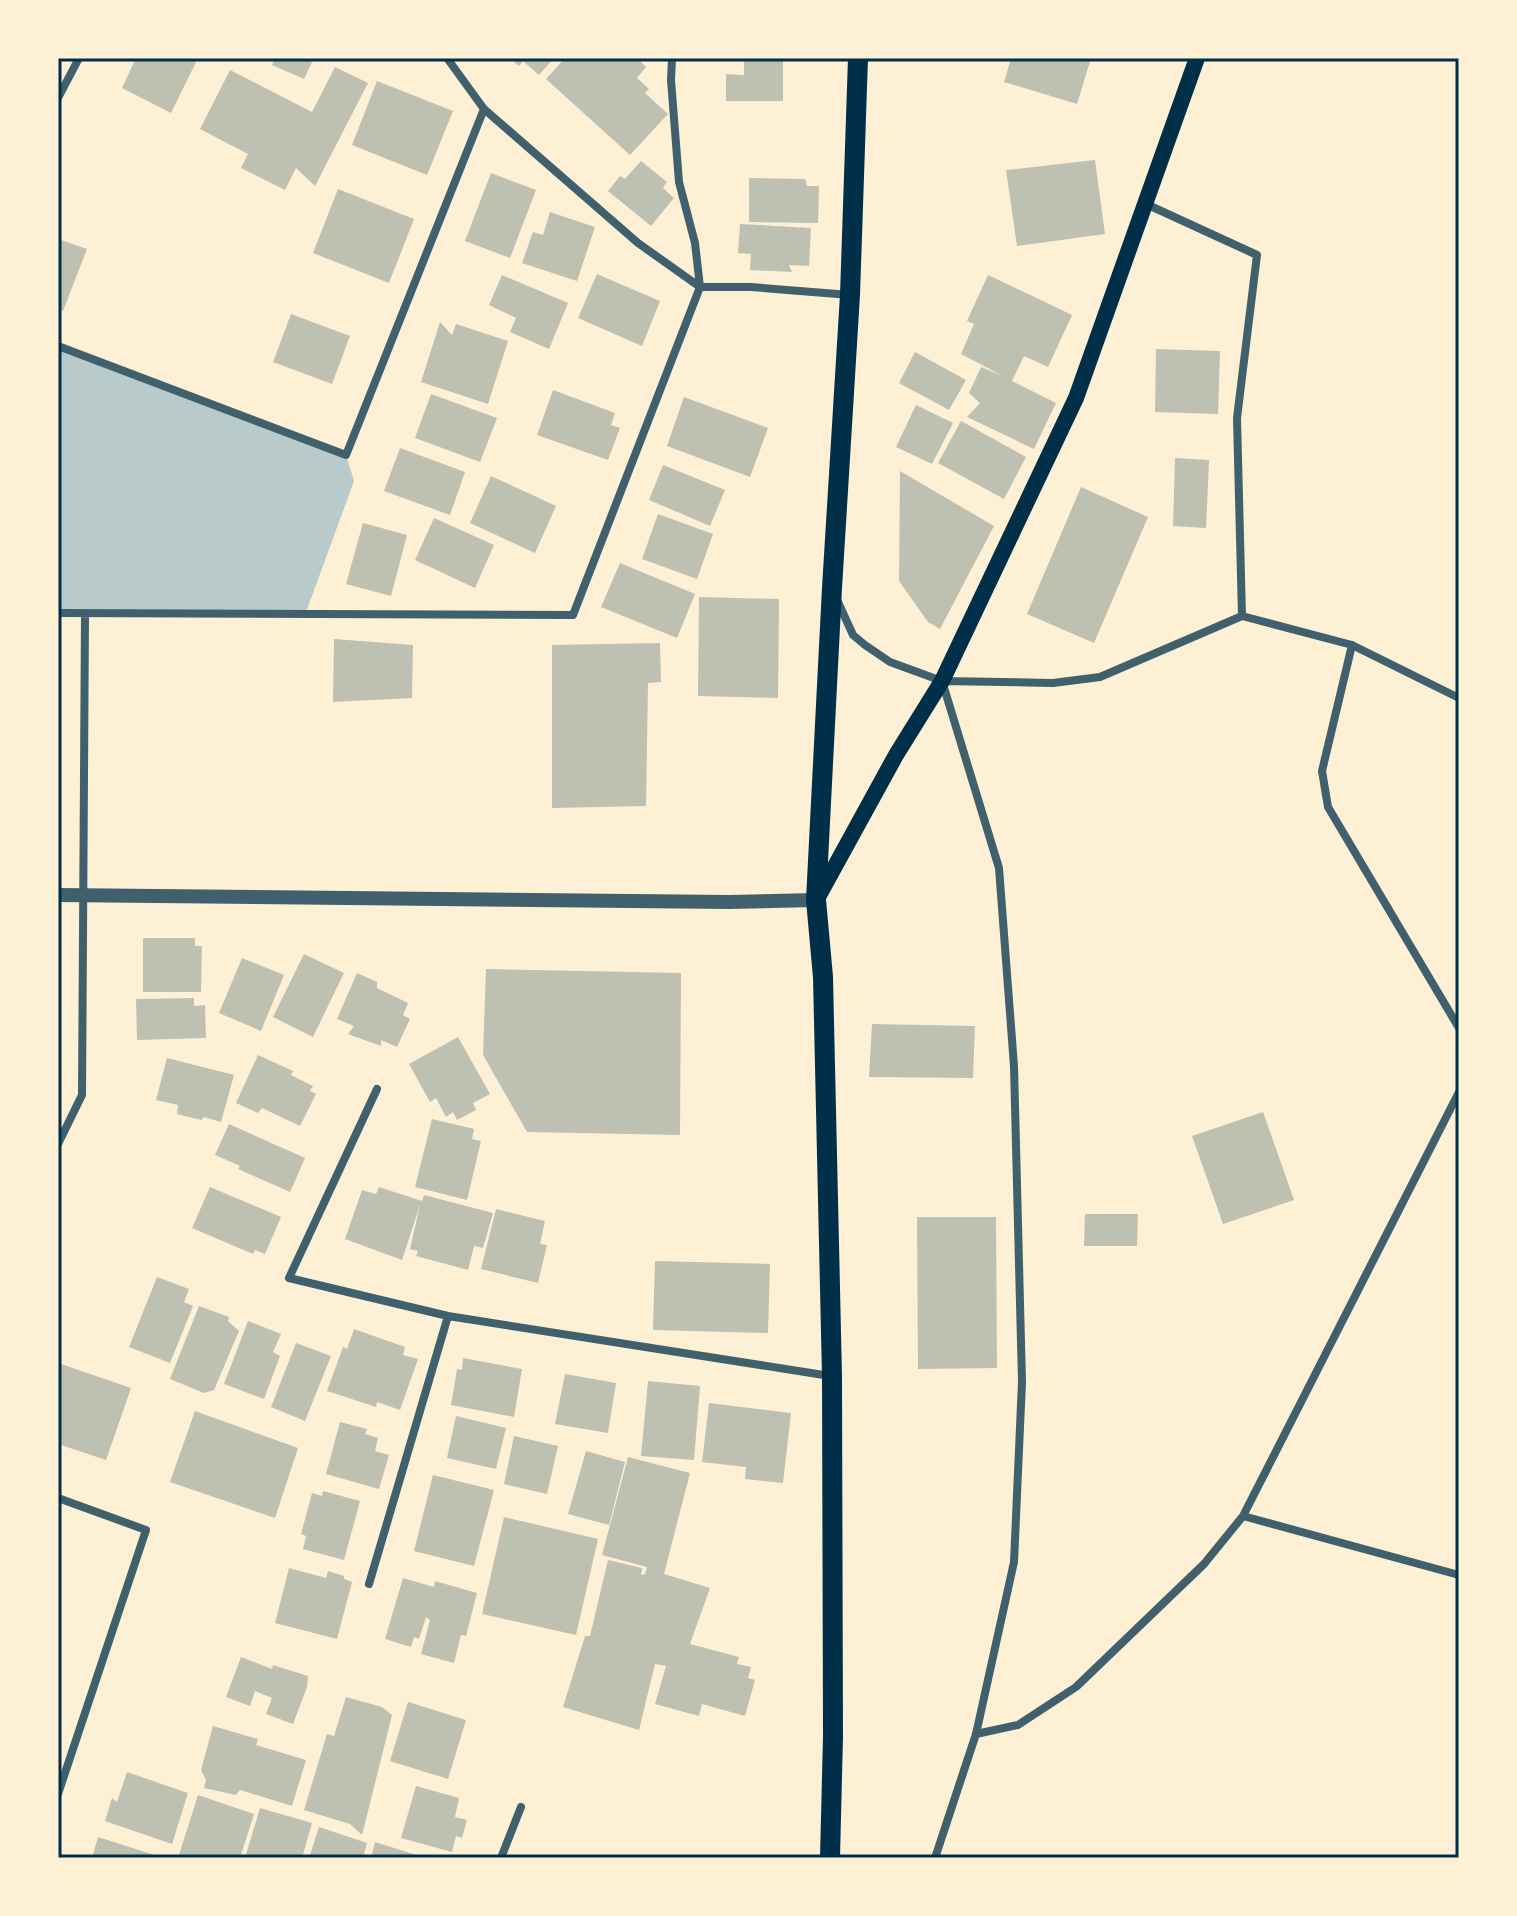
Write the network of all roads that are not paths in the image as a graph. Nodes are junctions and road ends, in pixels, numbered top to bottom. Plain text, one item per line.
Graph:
1 (79, 58) edge
2 (447, 58) edge
3 (672, 58) edge
4 (858, 58) edge
5 (1197, 58) edge
6 (58, 98) edge
7 (484, 109) junction
8 (1146, 204) junction
9 (700, 287) junction
10 (850, 295) junction
11 (58, 346) edge
12 (832, 588) junction
13 (58, 613) edge
14 (85, 615) junction
15 (1242, 616) junction
16 (1352, 645) junction
17 (942, 681) junction
18 (1459, 698) edge
19 (58, 895) edge
20 (82, 896) junction
21 (816, 900) junction
22 (1459, 1028) edge
23 (377, 1089) dead end
24 (1459, 1092) edge
25 (58, 1144) edge
26 (448, 1316) junction
27 (832, 1377) junction
28 (58, 1498) edge
29 (1243, 1516) junction
30 (1459, 1575) edge
31 (369, 1584) dead end
32 (976, 1734) junction
33 (58, 1794) edge
34 (521, 1807) dead end
35 (501, 1858) edge
36 (830, 1858) edge
37 (935, 1858) edge

1 - 6 street
2 - 7 street
3 - 9 street
4 - 10 main road
5 - 8 main road
7 - 9 street
7 - 11 street
8 - 15 street
8 - 17 main road
9 - 10 street
9 - 14 street
10 - 12 main road
12 - 17 street
12 - 21 main road
13 - 14 street
14 - 20 street
15 - 16 street
15 - 17 street
16 - 18 street
16 - 22 street
17 - 21 main road
17 - 32 street
19 - 20 street
20 - 21 street
20 - 25 street
21 - 27 main road
23 - 26 street
24 - 29 street
26 - 27 street
26 - 31 street
27 - 36 main road
28 - 33 street
29 - 30 street
29 - 32 street
32 - 37 street
34 - 35 street

